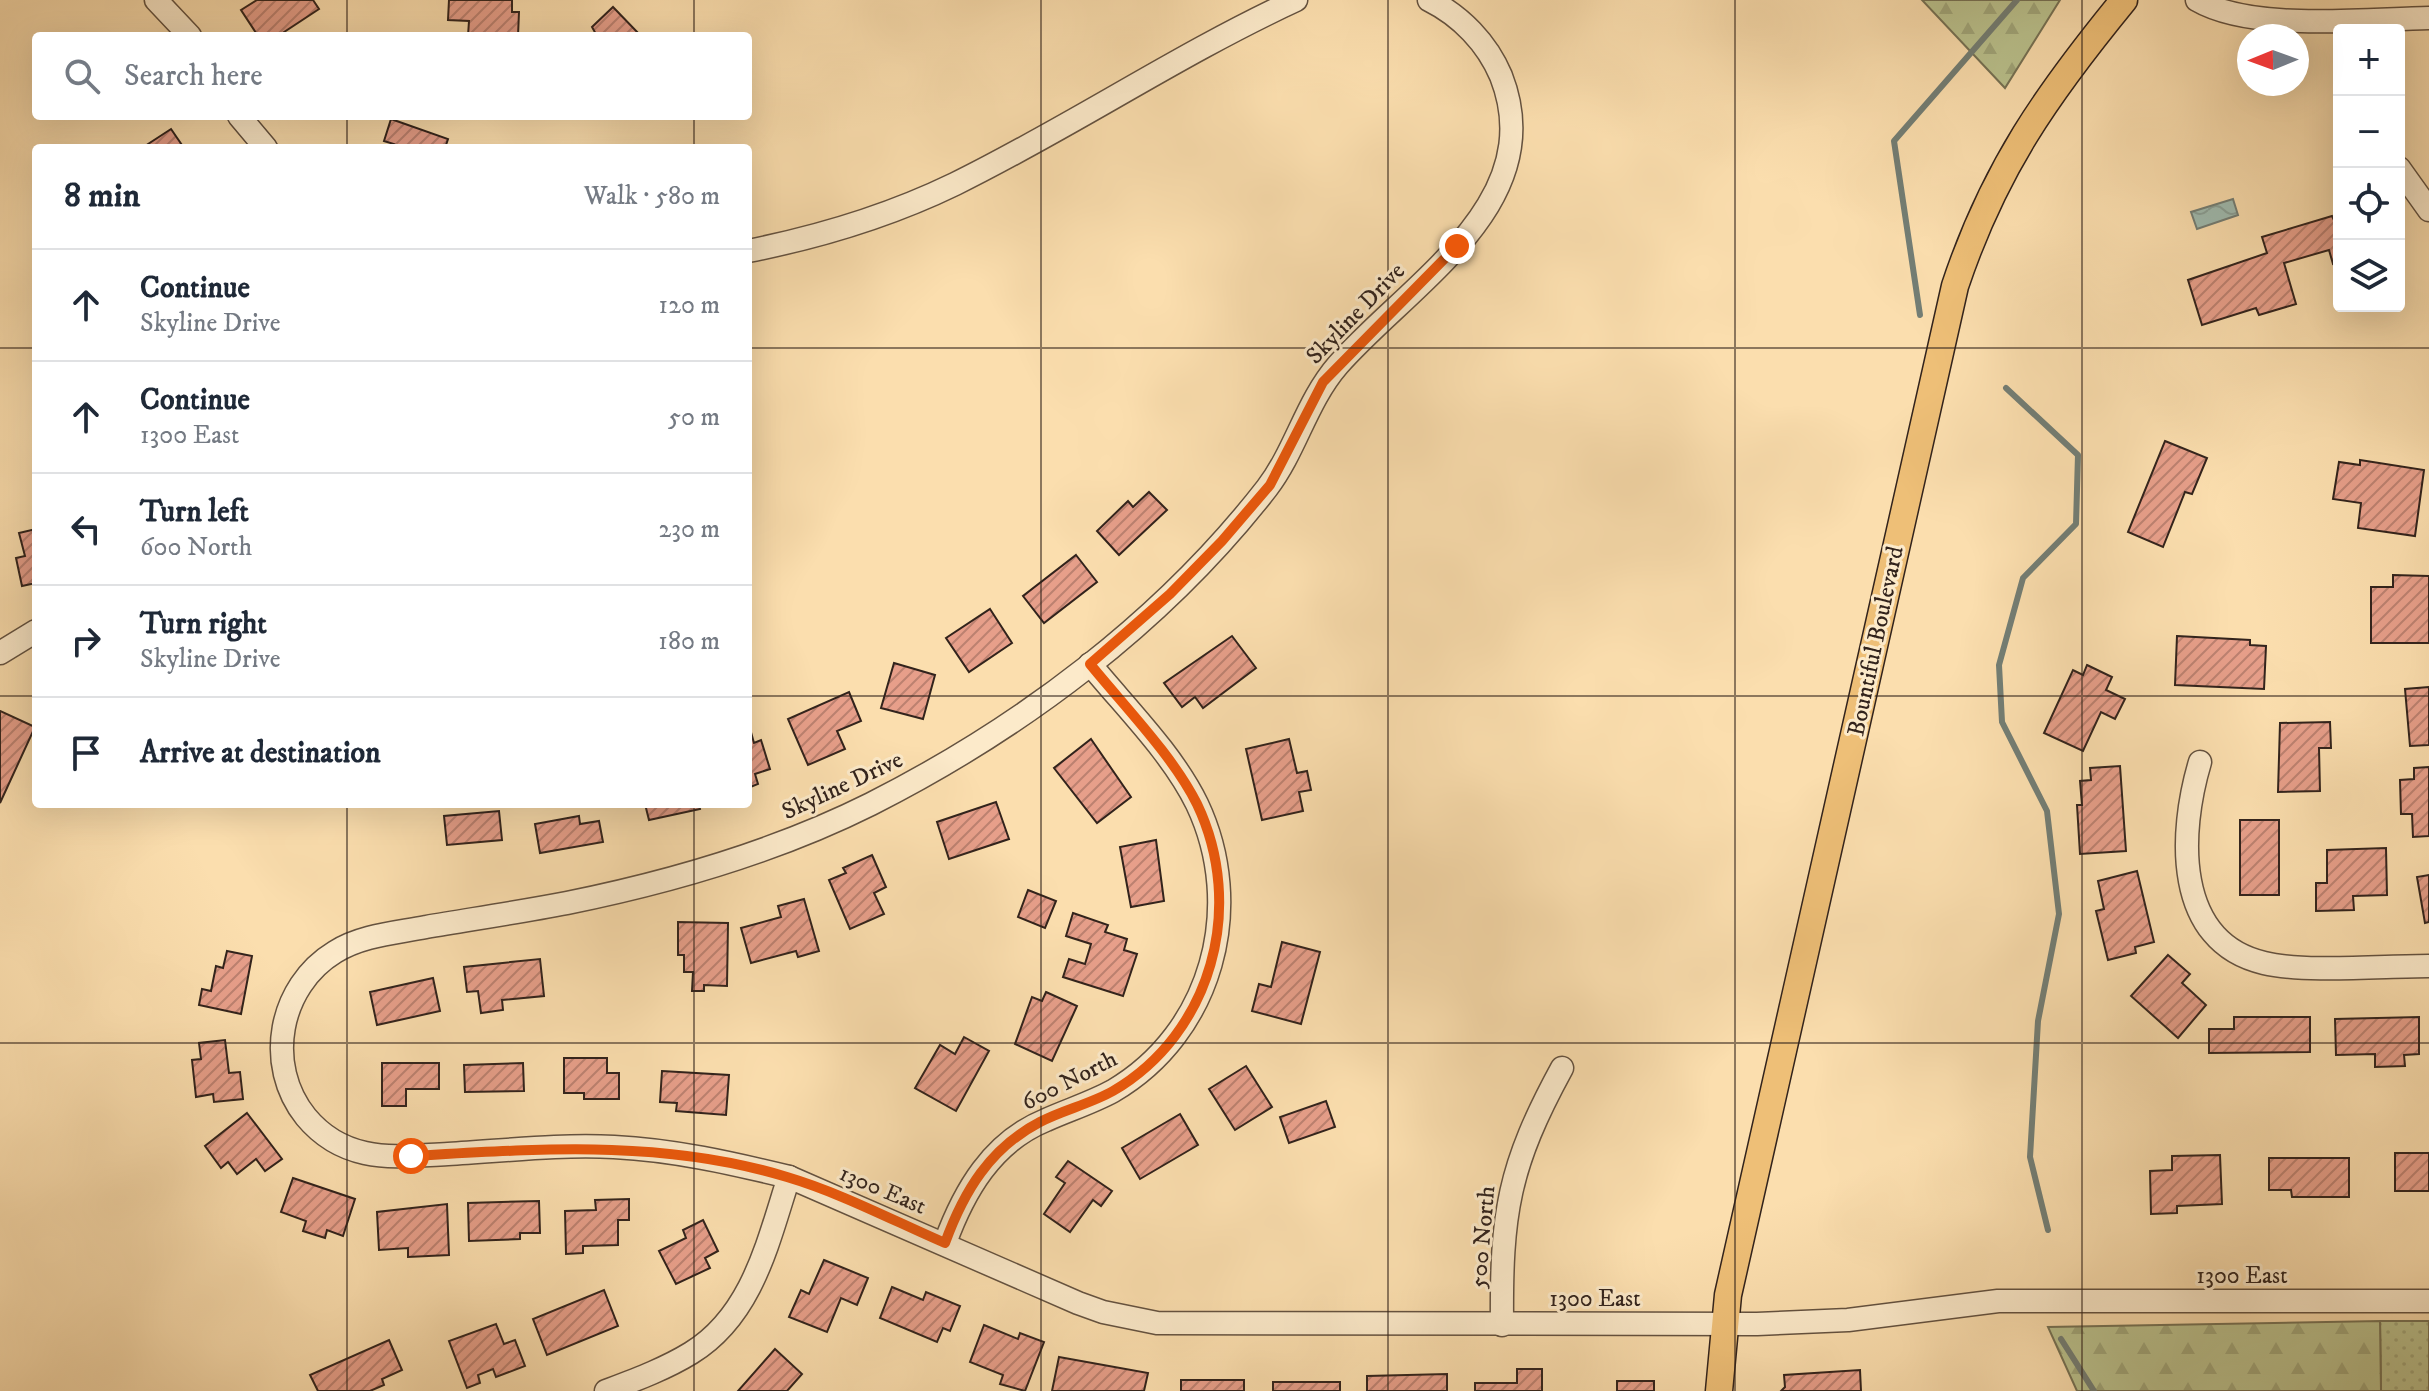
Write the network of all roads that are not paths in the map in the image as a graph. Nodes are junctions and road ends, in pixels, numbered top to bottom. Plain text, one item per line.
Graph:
1 (1296, 0) edge
2 (1429, 0) edge
3 (2124, 0) edge
4 (2197, 0) edge
5 (164, 2) edge
6 (2429, 18) edge
7 (2340, 24) edge
8 (187, 32) edge
9 (242, 120) edge
10 (263, 144) edge
11 (2405, 176) edge
12 (2429, 210) edge
13 (752, 250) edge
14 (32, 633) edge
15 (0, 653) edge
16 (1090, 664) junction
17 (2200, 762) dead end
18 (2429, 966) edge
19 (1562, 1068) dead end
20 (789, 1177) junction
21 (945, 1243) junction
22 (2429, 1301) edge
23 (1724, 1324) junction
24 (1502, 1325) junction
25 (606, 1391) edge
26 (1719, 1391) edge

1 - 13 street
2 - 16 street, Skyline Drive
3 - 23 main road, Bountiful Boulevard
4 - 7 street
5 - 8 street
6 - 7 street
9 - 10 street
11 - 12 street
14 - 15 street
16 - 20 street, Skyline Drive
16 - 21 street, 600 North
17 - 18 street
19 - 24 street, 500 North
20 - 21 street, 1300 East
20 - 25 street
21 - 24 street, 1300 East
22 - 23 street, 1300 East
23 - 24 street, 1300 East
23 - 26 main road, Bountiful Boulevard

